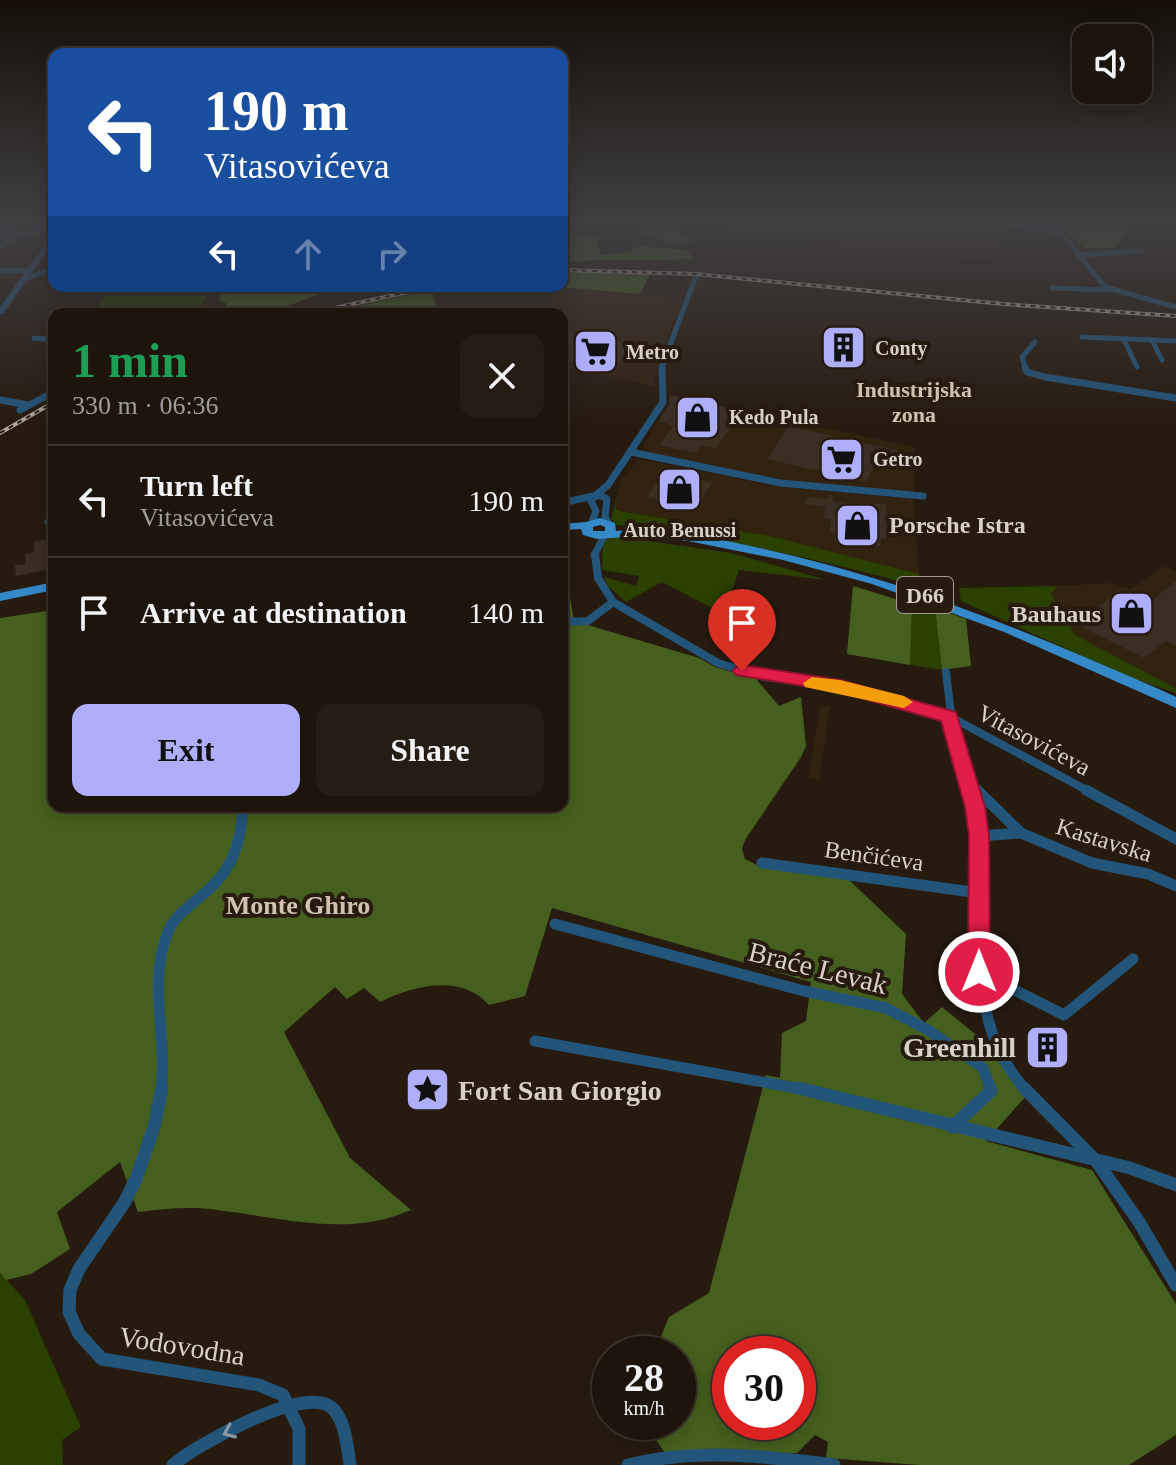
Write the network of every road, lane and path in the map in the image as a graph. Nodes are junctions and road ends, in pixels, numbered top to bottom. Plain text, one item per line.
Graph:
1 (17, 288) edge
2 (691, 288) edge
3 (1063, 288) edge
4 (1110, 288) edge
5 (1113, 290) junction
6 (1176, 307) edge
7 (0, 312) edge
8 (1082, 337) dead end
9 (34, 338) dead end
10 (48, 339) edge
11 (1124, 340) junction
12 (1176, 341) edge
13 (1035, 342) dead end
14 (1153, 342) junction
15 (1162, 360) dead end
16 (1137, 367) dead end
17 (48, 395) edge
18 (1176, 398) edge
19 (0, 400) edge
20 (28, 405) junction
21 (20, 410) dead end
22 (631, 452) junction
23 (608, 485) junction
24 (923, 496) dead end
25 (593, 498) junction
26 (607, 499) junction
27 (568, 502) edge
28 (568, 527) edge
29 (598, 531) junction
30 (48, 587) edge
31 (0, 597) edge
32 (613, 602) junction
33 (568, 622) edge
34 (946, 672) dead end
35 (1115, 676) junction
36 (1176, 703) edge
37 (1176, 714) edge
38 (949, 716) junction
39 (968, 782) junction
40 (243, 812) edge
41 (1021, 833) junction
42 (979, 836) junction
43 (1176, 839) edge
44 (762, 863) dead end
45 (1176, 886) edge
46 (979, 893) junction
47 (555, 924) dead end
48 (1133, 959) dead end
49 (979, 972) junction
50 (535, 1041) dead end
51 (1001, 1055) junction
52 (983, 1068) junction
53 (952, 1127) junction
54 (1097, 1162) junction
55 (1176, 1185) edge
56 (1176, 1285) edge
57 (289, 1405) junction
58 (173, 1465) edge
59 (299, 1465) edge
60 (350, 1465) edge
61 (628, 1465) edge
62 (834, 1465) edge

1 - 7 street
2 - 22 street
3 - 5 street
4 - 5 street
5 - 6 street
8 - 11 street
9 - 10 street
11 - 14 street
11 - 16 street
12 - 14 street
13 - 18 street
14 - 15 street
17 - 20 street
19 - 20 street
20 - 21 street
22 - 23 street
22 - 24 street
23 - 25 street
23 - 26 street
25 - 26 street
25 - 27 street
25 - 29 street
26 - 29 street
28 - 29 main road, D66
29 - 32 street
29 - 35 main road, D66
30 - 31 main road
32 - 33 street
32 - 38 street, Vitasovićeva
34 - 38 street
35 - 36 main road, D66
35 - 37 main road, D66
38 - 39 street
38 - 43 street, Vitasovićeva
39 - 41 street
39 - 42 street
40 - 57 street, Vodovodna
41 - 42 street
41 - 45 street, Kastavska
42 - 46 street
44 - 46 street, Benčićeva
46 - 49 street
47 - 52 street, Braće Levak
48 - 49 street
49 - 51 street
50 - 53 street
51 - 52 street
51 - 54 street
52 - 53 street
53 - 54 street
54 - 55 street
54 - 56 street
57 -> 58 street
57 - 59 street
57 - 60 street
61 - 62 street

